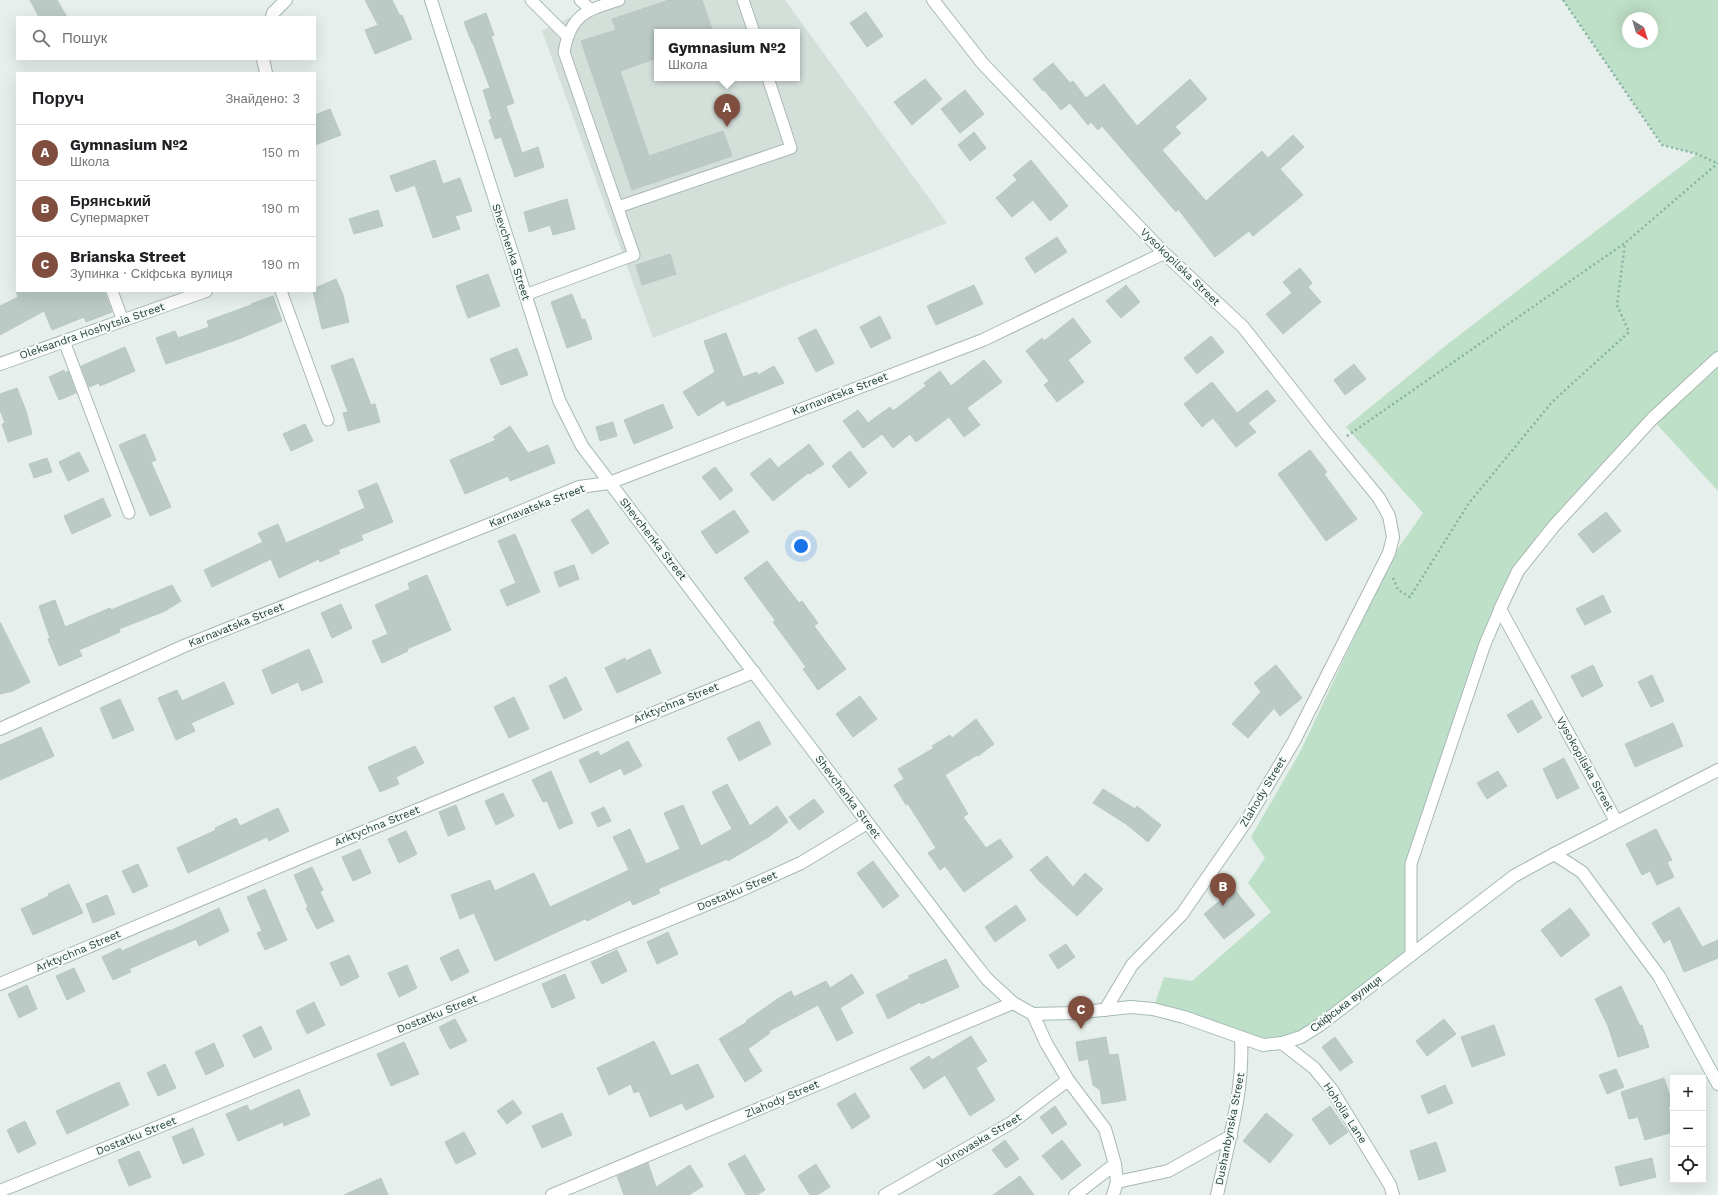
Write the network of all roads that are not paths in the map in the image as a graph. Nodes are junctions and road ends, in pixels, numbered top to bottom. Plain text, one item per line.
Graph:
1 (286, 0) edge
2 (431, 0) edge
3 (531, 0) edge
4 (580, 0) edge
5 (618, 0) edge
6 (743, 0) edge
7 (933, 0) edge
8 (590, 9) junction
9 (272, 16) edge
10 (753, 29) edge
11 (567, 36) junction
12 (263, 60) edge
13 (266, 72) edge
14 (769, 81) edge
15 (618, 207) junction
16 (1164, 253) junction
17 (112, 292) edge
18 (203, 292) edge
19 (281, 292) edge
20 (525, 295) junction
21 (123, 320) junction
22 (64, 341) junction
23 (1718, 358) edge
24 (0, 364) edge
25 (328, 420) dead end
26 (609, 483) junction
27 (129, 513) dead end
28 (1388, 556) joint
29 (1500, 609) junction
30 (754, 672) junction
31 (0, 729) edge
32 (1718, 770) edge
33 (1616, 821) junction
34 (867, 823) junction
35 (1554, 854) junction
36 (1411, 955) junction
37 (0, 984) edge
38 (1013, 1003) junction
39 (1105, 1010) junction
40 (1033, 1014) junction
41 (1242, 1038) junction
42 (1282, 1043) junction
43 (1068, 1080) junction
44 (1718, 1084) edge
45 (1231, 1136) junction
46 (1115, 1164) junction
47 (1117, 1182) junction
48 (0, 1191) edge
49 (552, 1195) edge
50 (885, 1195) edge
51 (1075, 1195) edge
52 (1114, 1195) edge
53 (1217, 1195) edge
54 (1393, 1195) edge

1 - 9 street
2 - 20 street, Shevchenka Street
3 - 11 lane
4 - 8 lane
5 - 8 lane
6 - 10 lane
7 - 16 street, Vysokopilska Street
8 - 11 lane
11 - 15 lane
12 - 13 street
14 - 15 lane
15 - 20 lane
16 - 26 street, Karnavatska Street
16 - 28 street, Vysokopilska Street
17 - 21 lane
18 - 21 street, Oleksandra Hoshytsia Street
19 - 25 lane
20 - 26 street, Shevchenka Street
21 - 22 street, Oleksandra Hoshytsia Street
22 - 24 street, Oleksandra Hoshytsia Street
22 - 27 lane
23 - 29 street
26 - 30 street, Shevchenka Street
26 - 31 street, Karnavatska Street
28 - 39 street, Zlahody Street
29 - 33 street, Vysokopilska Street
29 - 36 lane
30 - 34 street, Shevchenka Street
30 - 37 street, Arktychna Street
32 - 33 street
33 - 35 street, Vysokopilska Street
34 - 38 street, Shevchenka Street
34 - 48 street, Dostatku Street
35 - 36 street, Скіфська вулиця
35 - 44 street
36 - 42 street, Скіфська вулиця
38 - 40 street
38 - 49 street, Zlahody Street
39 - 40 street, Скіфська вулиця
39 - 41 street, Скіфська вулиця
40 - 43 street
41 - 42 street, Скіфська вулиця
41 - 45 street, Dushanbynska Street
42 - 54 street, Hoholia Lane
43 - 46 street
43 - 50 street, Volnovaska Street
45 - 47 street
45 - 53 street, Dushanbynska Street
46 - 47 street
46 - 51 street
47 - 52 street

